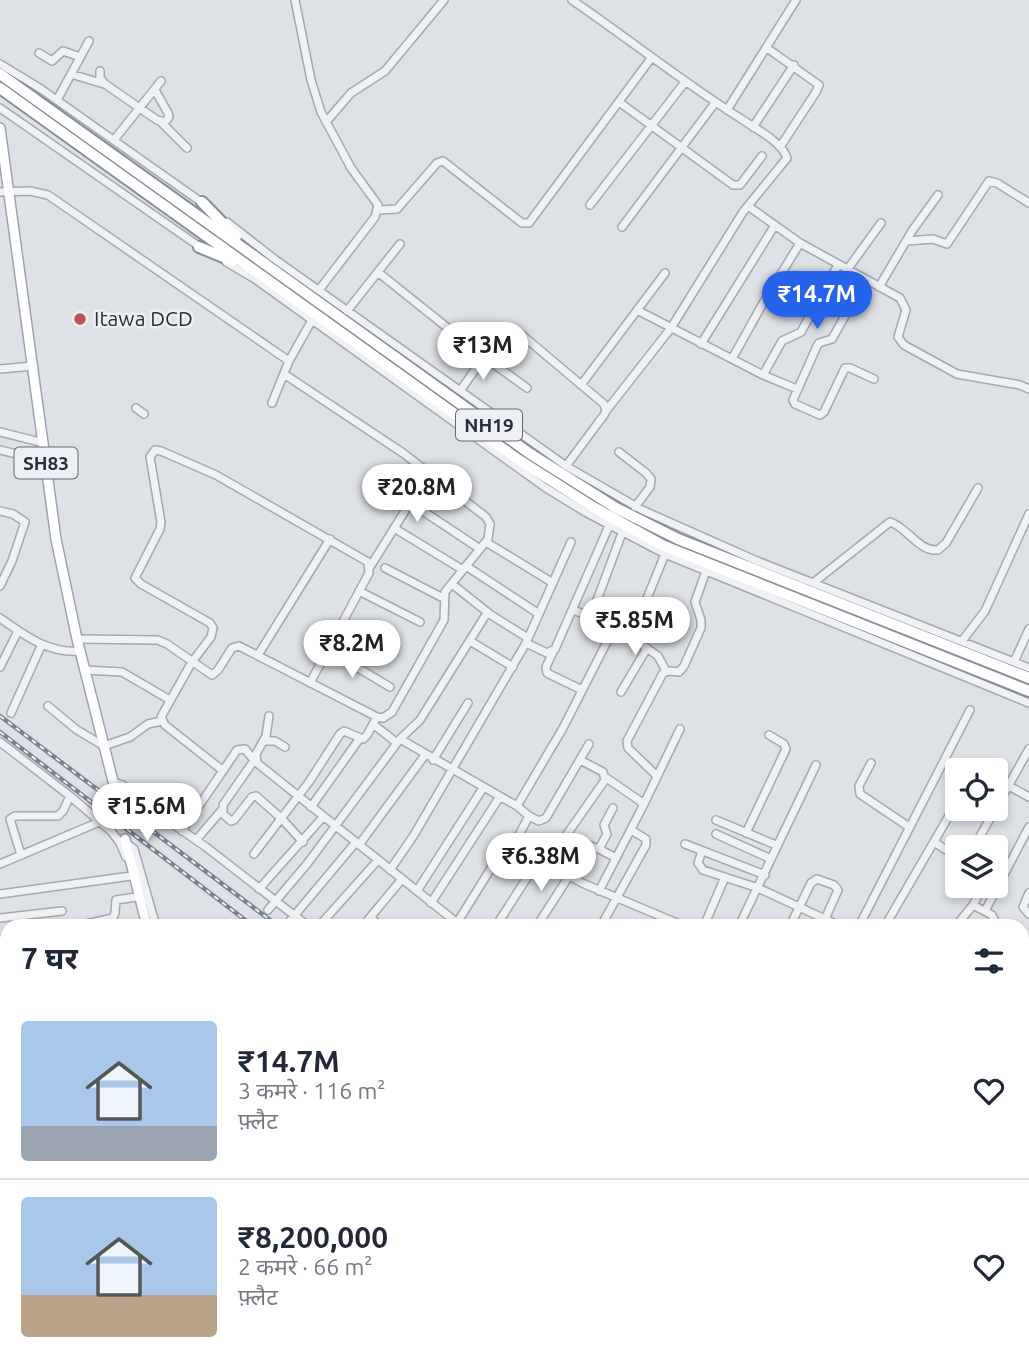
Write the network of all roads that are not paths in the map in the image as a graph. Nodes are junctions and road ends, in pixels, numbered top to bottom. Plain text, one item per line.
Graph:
1 (295, 0) edge
2 (444, 0) edge
3 (572, 0) edge
4 (796, 0) edge
5 (89, 41) dead end
6 (767, 48) junction
7 (38, 53) dead end
8 (80, 57) junction
9 (652, 57) junction
10 (0, 64) edge
11 (794, 65) junction
12 (100, 71) dead end
13 (71, 74) junction
14 (1, 75) edge
15 (161, 81) dead end
16 (685, 82) junction
17 (105, 84) junction
18 (2, 89) edge
19 (155, 90) junction
20 (57, 100) junction
21 (619, 102) junction
22 (715, 103) junction
23 (0, 108) edge
24 (140, 109) junction
25 (727, 110) junction
26 (161, 122) junction
27 (326, 122) junction
28 (651, 126) junction
29 (754, 127) junction
30 (0, 128) edge
31 (114, 140) junction
32 (780, 147) junction
33 (187, 148) dead end
34 (682, 148) junction
35 (762, 156) dead end
36 (4, 192) edge
37 (938, 195) dead end
38 (202, 202) junction
39 (1029, 204) edge
40 (590, 205) dead end
41 (748, 206) junction
42 (379, 211) junction
43 (881, 223) dead end
44 (775, 225) junction
45 (622, 228) dead end
46 (907, 241) junction
47 (800, 243) junction
48 (400, 244) dead end
49 (199, 247) junction
50 (253, 254) junction
51 (838, 265) junction
52 (255, 270) junction
53 (847, 270) junction
54 (379, 273) junction
55 (665, 273) dead end
56 (865, 280) junction
57 (879, 287) junction
58 (319, 290) junction
59 (637, 310) junction
60 (347, 311) junction
61 (312, 320) junction
62 (671, 328) junction
63 (701, 344) junction
64 (482, 355) junction
65 (732, 359) junction
66 (289, 362) junction
67 (33, 366) junction
68 (0, 369) edge
69 (284, 374) junction
70 (763, 375) junction
71 (874, 379) dead end
72 (581, 385) junction
73 (527, 388) dead end
74 (797, 389) junction
75 (1029, 389) edge
76 (460, 391) junction
77 (272, 403) dead end
78 (136, 408) dead end
79 (606, 411) junction
80 (144, 414) dead end
81 (0, 432) edge
82 (44, 443) junction
83 (0, 450) edge
84 (619, 452) dead end
85 (46, 461) junction
86 (566, 466) junction
87 (978, 488) dead end
88 (635, 506) junction
89 (0, 511) edge
90 (1029, 514) edge
91 (609, 526) junction
92 (394, 528) junction
93 (622, 533) junction
94 (330, 539) junction
95 (571, 542) dead end
96 (483, 545) junction
97 (665, 554) junction
98 (370, 567) junction
99 (385, 568) dead end
100 (464, 568) junction
101 (706, 571) junction
102 (553, 583) junction
103 (813, 583) junction
104 (452, 584) junction
105 (0, 586) edge
106 (359, 591) junction
107 (443, 598) junction
108 (573, 610) junction
109 (487, 613) junction
110 (539, 614) junction
111 (589, 616) junction
112 (0, 618) edge
113 (420, 622) dead end
114 (1029, 629) edge
115 (613, 630) junction
116 (18, 631) junction
117 (631, 631) junction
118 (76, 639) junction
119 (527, 640) junction
120 (470, 641) junction
121 (962, 641) junction
122 (42, 644) junction
123 (647, 648) junction
124 (328, 650) junction
125 (80, 651) junction
126 (553, 652) junction
127 (258, 655) junction
128 (1014, 662) junction
129 (192, 663) junction
130 (0, 667) edge
131 (513, 667) junction
132 (1029, 668) edge
133 (84, 670) junction
134 (666, 671) junction
135 (1029, 678) edge
136 (310, 683) junction
137 (390, 687) dead end
138 (582, 690) junction
139 (1029, 691) edge
140 (621, 692) dead end
141 (170, 700) junction
142 (468, 703) dead end
143 (1029, 703) edge
144 (48, 706) dead end
145 (970, 710) dead end
146 (11, 713) dead end
147 (269, 716) dead end
148 (162, 721) junction
149 (375, 721) junction
150 (680, 729) dead end
151 (769, 735) dead end
152 (360, 738) junction
153 (264, 741) junction
154 (398, 741) junction
155 (0, 742) edge
156 (589, 744) dead end
157 (104, 746) junction
158 (285, 747) dead end
159 (1029, 749) edge
160 (425, 755) junction
161 (255, 759) junction
162 (433, 760) junction
163 (580, 760) junction
164 (871, 763) dead end
165 (816, 765) dead end
166 (222, 770) junction
167 (451, 771) junction
168 (657, 776) junction
169 (605, 777) junction
170 (113, 782) junction
171 (1008, 787) edge
172 (483, 788) junction
173 (1008, 789) edge
174 (116, 793) tunnel mouth
175 (70, 796) junction
176 (299, 797) junction
177 (1029, 797) edge
178 (499, 798) junction
179 (517, 806) junction
180 (643, 806) junction
181 (311, 807) junction
182 (613, 808) dead end
183 (221, 811) junction
184 (529, 816) junction
185 (323, 817) junction
186 (281, 818) junction
187 (716, 820) dead end
188 (99, 821) junction
189 (946, 821) edge
190 (337, 825) junction
191 (909, 827) junction
192 (1029, 827) edge
193 (631, 830) junction
194 (183, 831) junction
195 (746, 833) junction
196 (716, 834) dead end
197 (565, 837) junction
198 (196, 840) junction
199 (125, 841) joint
200 (303, 842) junction
201 (934, 842) junction
202 (357, 844) junction
203 (515, 844) junction
204 (685, 844) dead end
205 (776, 845) junction
206 (599, 849) junction
207 (945, 849) edge
208 (702, 851) junction
209 (254, 854) dead end
210 (21, 855) junction
211 (616, 858) junction
212 (539, 859) junction
213 (771, 859) junction
214 (378, 860) junction
215 (0, 864) edge
216 (549, 865) junction
217 (390, 870) junction
218 (765, 875) junction
219 (131, 876) junction
220 (569, 876) junction
221 (725, 877) junction
222 (402, 879) junction
223 (260, 888) junction
224 (758, 888) junction
225 (417, 891) junction
226 (599, 891) junction
227 (1029, 893) edge
228 (0, 894) edge
229 (136, 897) junction
230 (616, 898) junction
231 (977, 898) edge
232 (276, 900) junction
233 (431, 903) junction
234 (973, 905) junction
235 (800, 907) junction
236 (268, 910) dead end
237 (62, 911) dead end
238 (985, 911) junction
239 (294, 914) junction
240 (1029, 914) edge
241 (371, 917) edge
242 (660, 917) joint
243 (0, 918) edge
244 (108, 919) edge
245 (143, 919) edge
246 (143, 919) edge
247 (154, 919) edge
248 (291, 919) edge
249 (300, 919) edge
250 (325, 919) edge
251 (452, 919) edge
252 (462, 919) edge
253 (500, 919) edge
254 (543, 919) edge
255 (605, 919) edge
256 (665, 919) edge
257 (707, 919) edge
258 (742, 919) edge
259 (794, 919) edge
260 (819, 919) edge
261 (825, 919) edge
262 (863, 919) edge
263 (889, 919) edge
264 (963, 919) edge
265 (994, 919) edge

1 - 27 street
2 - 27 street
3 - 9 street
4 - 6 street
5 - 8 street
6 - 11 street
6 - 25 street
7 - 8 street
8 - 13 street
9 - 16 street
9 - 21 street
10 - 20 street
11 - 29 street
11 - 32 street
12 - 17 street
13 - 17 street
13 - 20 street
14 - 50 highway, NH19
15 - 19 street
16 - 22 street
16 - 28 street
17 - 24 street
18 - 52 highway, NH19
19 - 24 street
19 - 26 street
20 - 31 street
21 - 28 street
21 - 42 street
22 - 25 street
22 - 34 street
23 - 49 street
24 - 26 street
24 - 31 street
25 - 29 street
26 - 33 street
27 - 42 street
28 - 34 street
28 - 40 street
29 - 32 street
30 - 36 main road, SH83
31 - 38 street
32 - 41 street
34 - 35 street
34 - 45 street
36 - 66 street
36 - 67 main road, SH83
37 - 46 street
38 - 50 highway
38 - 58 street
39 - 46 street
41 - 44 street
41 - 62 street
42 - 58 street
43 - 53 street
44 - 47 street
44 - 63 street
46 - 57 street
47 - 51 street
47 - 65 street
48 - 54 street
49 - 52 highway
49 - 61 street
50 - 135 highway, NH19
51 - 53 street
51 - 70 street
52 - 139 highway, NH19
53 - 56 street
54 - 60 street
54 - 64 street
55 - 59 street
56 - 57 street
56 - 74 street
57 - 75 street
58 - 60 street
59 - 62 street
59 - 72 street
60 - 76 street
61 - 66 street
61 - 91 street
62 - 63 street
62 - 79 street
63 - 65 street
64 - 72 street
64 - 73 street
64 - 76 street
65 - 70 street
66 - 69 street
67 - 68 street
67 - 82 main road, SH83
69 - 77 street
69 - 96 street
70 - 74 street
71 - 74 street
72 - 79 street
76 - 86 street
78 - 80 street
79 - 86 street
81 - 82 street
82 - 85 main road, SH83
83 - 85 street
84 - 88 street
85 - 118 main road, SH83
86 - 88 street
87 - 103 street
88 - 103 street
89 - 105 street
90 - 121 street
91 - 93 street
91 - 108 street
92 - 96 street
92 - 98 street
92 - 100 street
93 - 97 street
93 - 111 street
94 - 98 street
94 - 127 street
94 - 129 street
95 - 102 street
96 - 100 street
96 - 102 street
97 - 101 street
97 - 117 street
98 - 106 street
99 - 107 street
100 - 104 street
100 - 110 street
101 - 134 street
101 - 143 street
102 - 110 street
103 - 121 street
104 - 107 street
104 - 109 street
106 - 113 street
106 - 124 street
107 - 149 street
108 - 111 street
108 - 126 street
109 - 119 street
109 - 120 street
110 - 119 street
111 - 115 street
112 - 116 street
114 - 128 street
115 - 117 street
115 - 138 street
116 - 122 street
116 - 130 street
117 - 123 street
118 - 125 main road, SH83
118 - 129 street
119 - 126 street
119 - 131 street
120 - 131 street
120 - 154 street
121 - 128 street
122 - 125 street
122 - 146 street
123 - 134 street
123 - 140 street
124 - 136 street
124 - 137 street
125 - 133 main road, SH83
126 - 138 street
127 - 129 street
127 - 136 street
128 - 132 street
129 - 141 street
131 - 167 street
133 - 141 street
133 - 157 main road, SH83
134 - 168 street
136 - 149 street
138 - 179 street
141 - 148 street
142 - 162 street
144 - 157 street
145 - 191 street
147 - 153 street
148 - 157 street
148 - 166 street
149 - 152 street
149 - 154 street
150 - 168 street
151 - 195 street
152 - 176 street
152 - 181 street
153 - 158 street
153 - 161 street
154 - 160 street
154 - 190 street
155 - 175 street
156 - 163 street
157 - 170 main road, SH83
159 - 171 street
160 - 162 street
160 - 202 street
161 - 166 street
161 - 176 street
161 - 183 street
162 - 167 street
163 - 169 street
163 - 184 street
164 - 191 street
165 - 205 street
166 - 194 street
167 - 172 street
167 - 217 street
168 - 180 street
169 - 180 street
169 - 197 street
170 - 174 main road, SH83
170 - 194 street
172 - 178 street
172 - 225 street
173 - 177 street
175 - 188 street
175 - 210 street
176 - 181 street
176 - 186 street
178 - 179 street
178 - 233 street
179 - 184 street
180 - 193 street
181 - 185 street
182 - 206 street
183 - 186 street
183 - 198 street
184 - 203 street
185 - 190 street
185 - 200 street
186 - 200 street
186 - 209 street
187 - 195 street
188 - 210 street
188 - 219 street
189 - 201 street
190 - 202 street
190 - 232 street
191 - 262 street
192 - 238 street
193 - 211 street
193 - 230 street
194 - 198 street
195 - 205 street
196 - 213 street
197 - 206 street
197 - 216 street
198 - 223 street
199 - 245 main road
199 - 247 street
200 - 223 street
201 - 207 street
201 - 263 street
202 - 214 street
202 - 239 street
203 - 212 street
203 - 252 street
204 - 208 street
205 - 213 street
206 - 211 street
208 - 218 street
208 - 221 street
210 - 215 street
211 - 226 street
212 - 216 street
212 - 253 street
213 - 218 street
214 - 217 street
214 - 250 street
216 - 220 street
217 - 222 street
218 - 224 street
219 - 228 street
219 - 229 street
220 - 226 street
220 - 254 street
221 - 224 street
221 - 257 street
222 - 225 street
222 - 241 street
223 - 232 street
224 - 235 street
224 - 258 street
225 - 233 street
226 - 230 street
227 - 240 street
229 - 244 street
229 - 246 street
230 - 242 street
230 - 255 street
231 - 234 street
232 - 236 street
232 - 239 street
233 - 251 street
234 - 238 street
234 - 264 street
235 - 259 street
235 - 260 street
235 - 261 street
237 - 243 street
238 - 265 street
239 - 248 street
239 - 249 street
242 - 256 street

